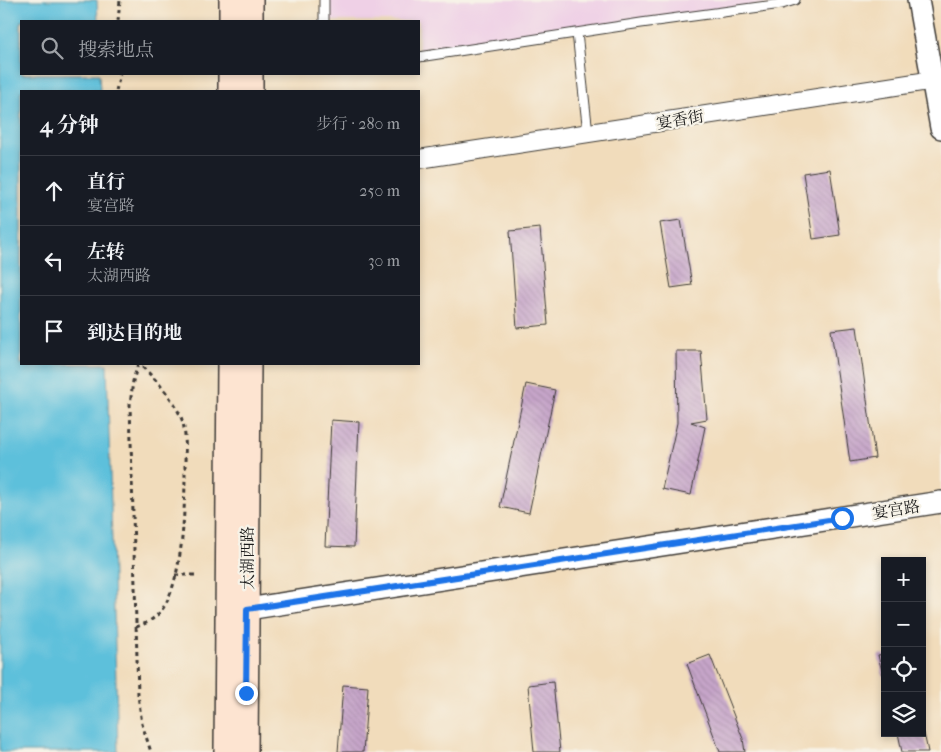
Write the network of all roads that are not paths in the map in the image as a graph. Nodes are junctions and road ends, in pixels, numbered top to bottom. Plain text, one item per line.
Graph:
1 (232, 0) edge
2 (250, 0) edge
3 (324, 0) edge
4 (795, 0) edge
5 (918, 0) edge
6 (232, 20) edge
7 (250, 20) edge
8 (324, 20) edge
9 (577, 33) junction
10 (420, 57) edge
11 (232, 75) edge
12 (250, 75) edge
13 (937, 80) edge
14 (231, 90) edge
15 (250, 90) edge
16 (941, 128) edge
17 (588, 133) junction
18 (420, 159) edge
19 (230, 365) edge
20 (248, 365) edge
21 (941, 502) edge
22 (238, 609) junction
23 (227, 752) edge
24 (245, 752) edge

1 - 6 main road
2 - 7 main road
3 - 8 lane
4 - 9 lane
5 - 13 street
9 - 10 lane
9 - 17 lane
11 - 14 main road
12 - 15 main road
13 - 16 street
13 - 17 street, 宴香街
17 - 18 street, 宴香街
19 - 22 main road, 太湖西路
20 - 22 main road, 太湖西路
21 - 22 street, 宴宫路
22 - 23 main road, 太湖西路
22 - 24 main road, 太湖西路

